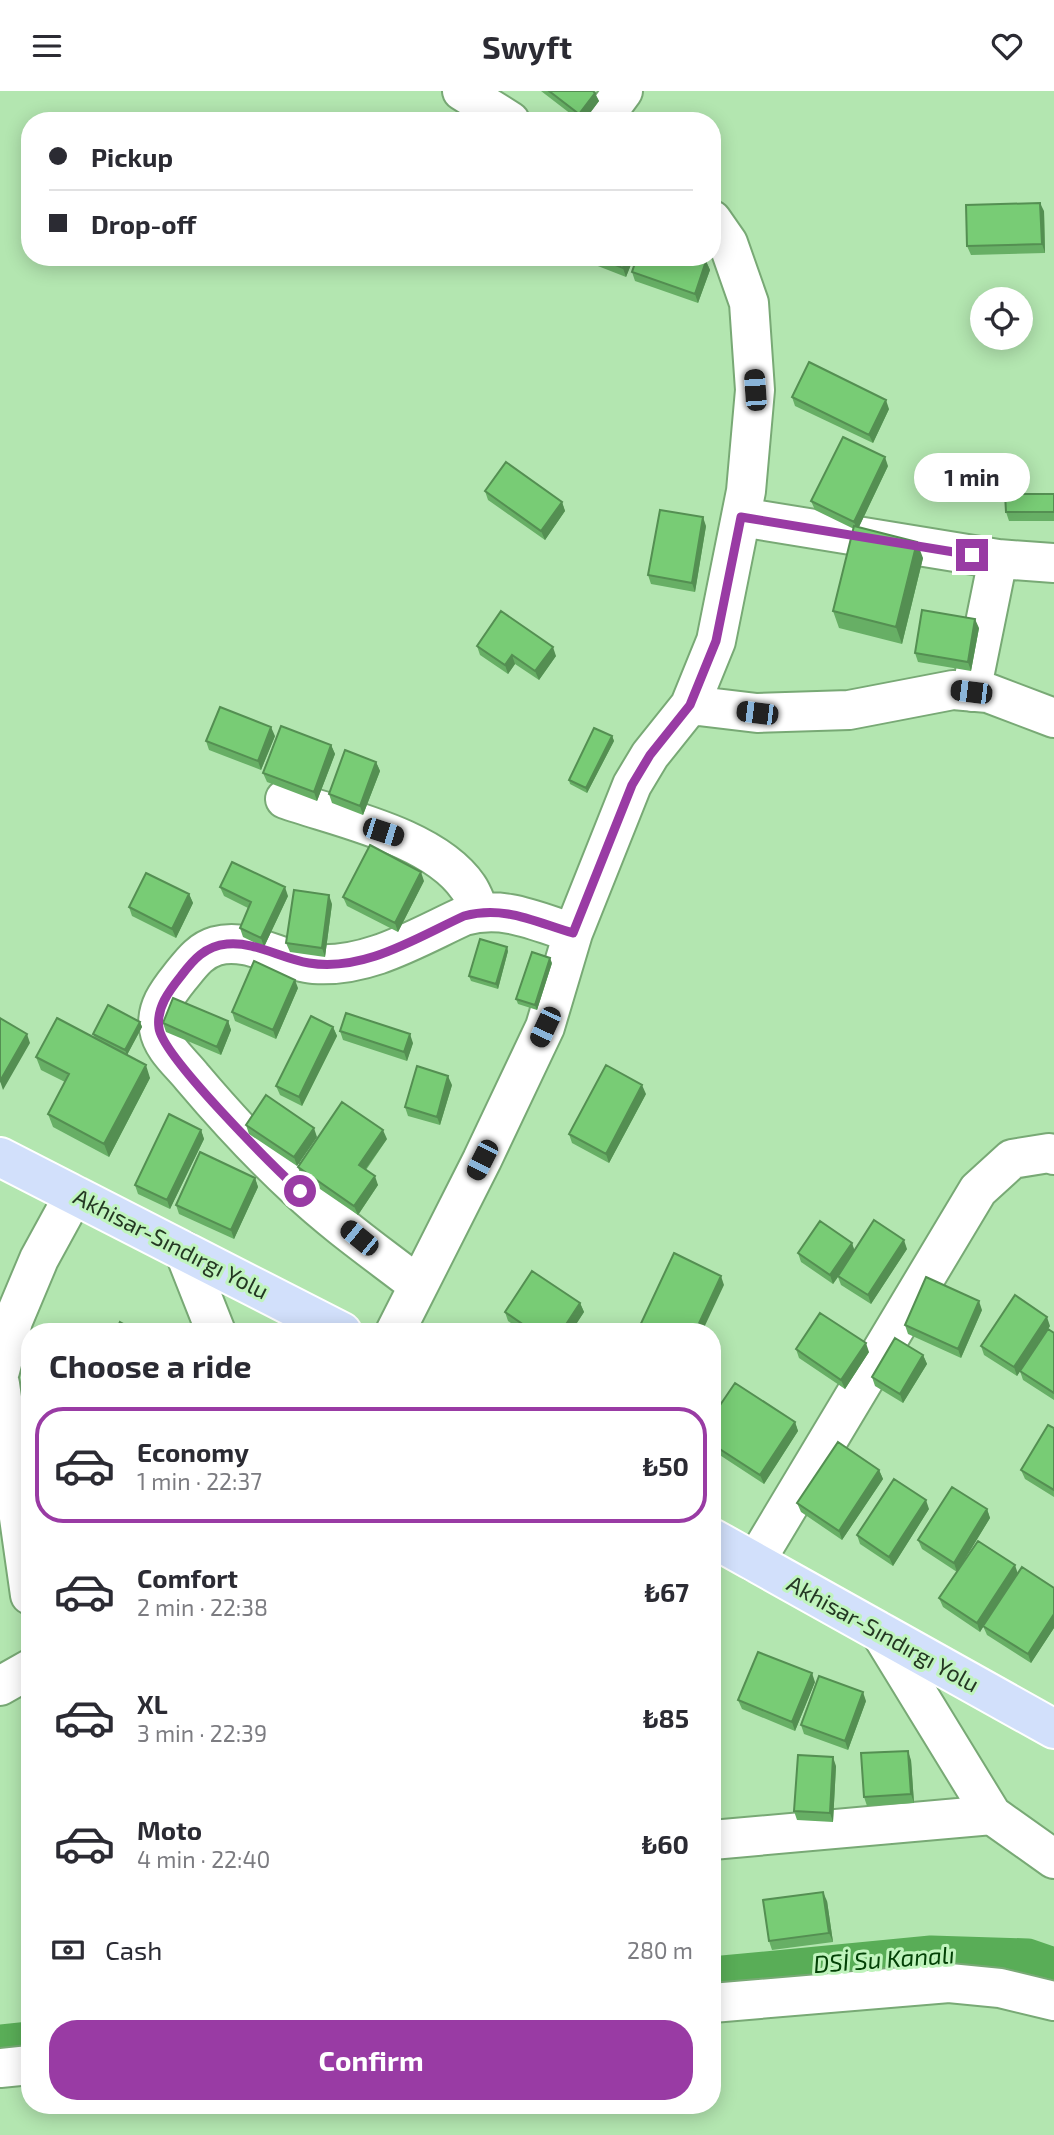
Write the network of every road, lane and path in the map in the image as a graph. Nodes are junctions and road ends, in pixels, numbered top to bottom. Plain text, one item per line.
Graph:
1 (462, 91) edge
2 (623, 91) edge
3 (496, 112) edge
4 (608, 112) edge
5 (721, 233) edge
6 (741, 517) junction
7 (998, 559) junction
8 (1054, 563) edge
9 (971, 692) junction
10 (690, 705) junction
11 (1054, 718) edge
12 (285, 799) edge
13 (480, 912) junction
14 (573, 933) junction
15 (1054, 1154) edge
16 (0, 1157) edge
17 (74, 1195) junction
18 (184, 1251) junction
19 (418, 1286) junction
20 (212, 1323) edge
21 (324, 1323) edge
22 (400, 1323) edge
23 (0, 1371) edge
24 (0, 1384) edge
25 (21, 1532) edge
26 (721, 1543) edge
27 (755, 1562) junction
28 (880, 1632) junction
29 (21, 1674) edge
30 (0, 1686) edge
31 (1054, 1729) edge
32 (992, 1815) junction
33 (721, 1839) edge
34 (1054, 1859) edge
35 (1054, 2001) edge
36 (721, 2002) edge
37 (21, 2066) edge
38 (0, 2068) edge

1 - 3 street
2 - 4 street
5 - 6 street
6 - 7 street
6 - 10 street
7 - 8 street
7 - 9 street
9 - 10 street
9 - 11 street
10 - 14 street
12 - 13 street
13 - 14 street
13 - 19 street
14 - 19 street
15 - 27 street
16 - 17 main road, Akhisar-Sındırgı Yolu
17 - 18 main road, Akhisar-Sındırgı Yolu
17 - 23 street
18 - 20 street
18 - 21 main road, Akhisar-Sındırgı Yolu
19 - 22 street
24 - 25 street
26 - 27 main road, Akhisar-Sındırgı Yolu
27 - 28 main road, Akhisar-Sındırgı Yolu
28 - 31 main road, Akhisar-Sındırgı Yolu
28 - 32 street
29 - 30 street
32 - 33 street
32 - 34 street
35 - 36 street
37 - 38 street

